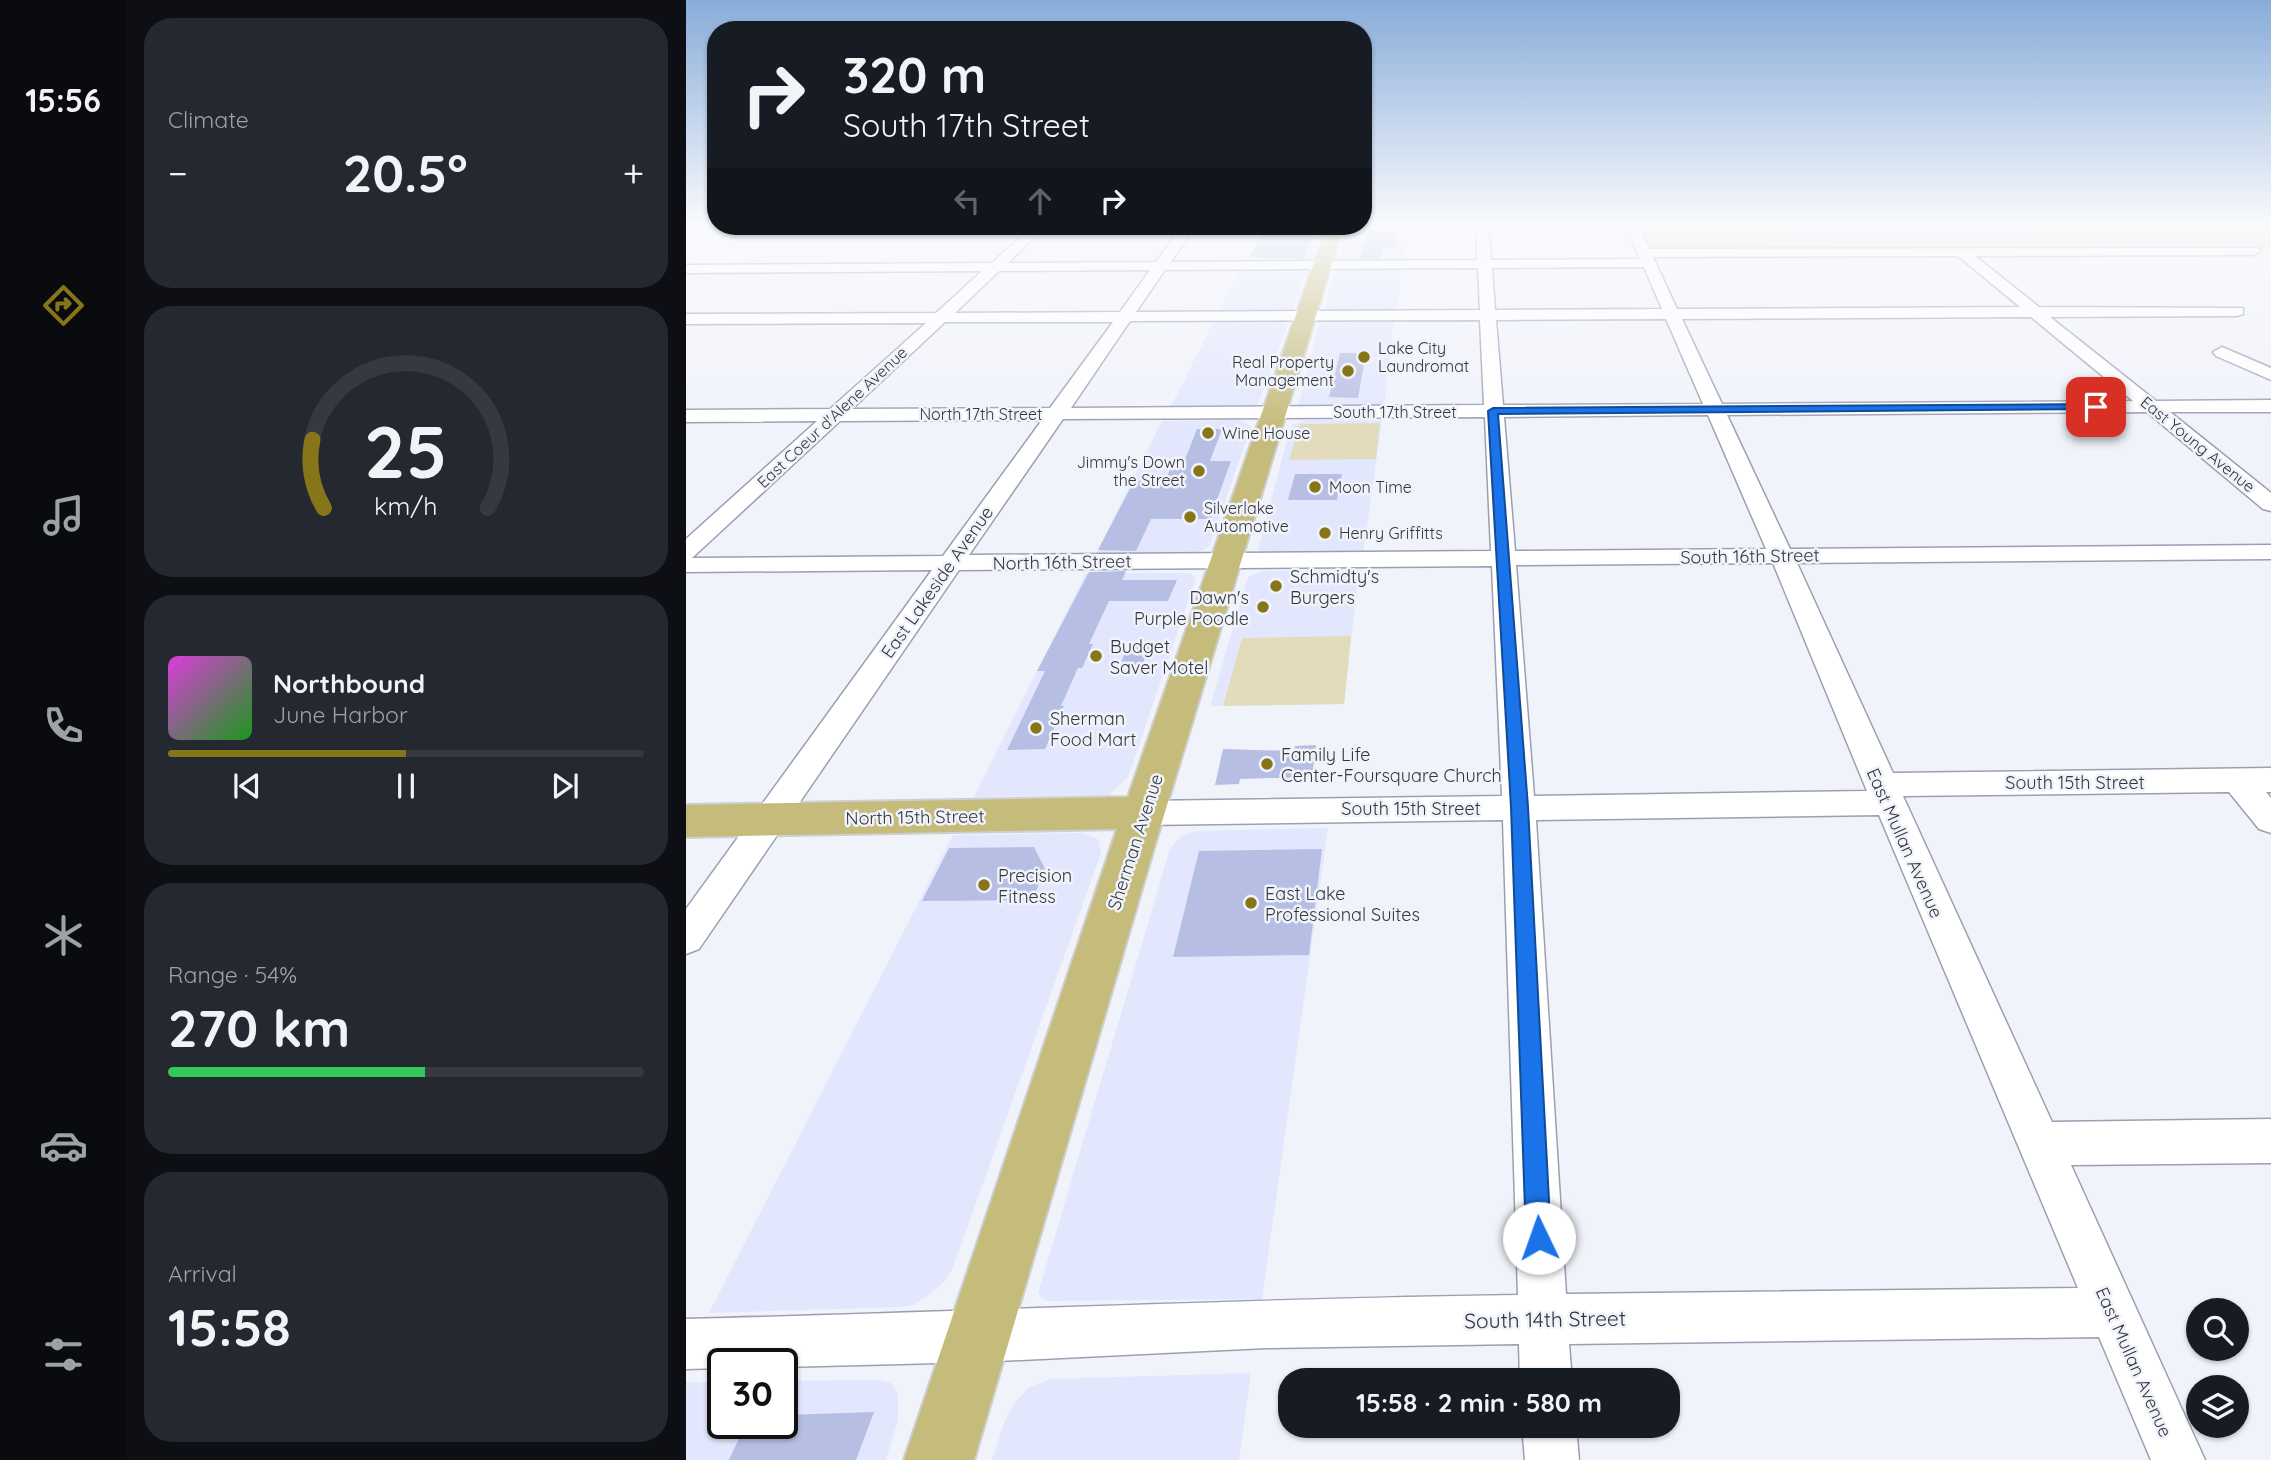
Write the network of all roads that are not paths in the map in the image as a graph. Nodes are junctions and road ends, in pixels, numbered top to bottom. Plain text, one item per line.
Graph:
1 (966, 294) edge
2 (1140, 294) edge
3 (1313, 294) edge
4 (1487, 294) edge
5 (1662, 294) edge
6 (2014, 294) edge
7 (2237, 311) dead end
8 (2036, 312) junction
9 (1671, 313) junction
10 (1488, 315) junction
11 (1125, 316) junction
12 (1306, 316) junction
13 (941, 317) junction
14 (686, 319) edge
15 (2222, 352) dead end
16 (2271, 374) edge
17 (2151, 406) junction
18 (2271, 406) edge
19 (1714, 409) junction
20 (1493, 411) junction
21 (1275, 412) junction
22 (1056, 413) junction
23 (835, 415) junction
24 (686, 416) edge
25 (2271, 504) edge
26 (686, 552) edge
27 (2271, 552) edge
28 (1781, 555) junction
29 (1503, 558) junction
30 (1229, 561) junction
31 (949, 563) junction
32 (686, 565) edge
33 (2238, 780) junction
34 (2271, 780) edge
35 (1883, 794) junction
36 (1519, 807) junction
37 (1144, 813) junction
38 (770, 819) junction
39 (2271, 820) edge
40 (686, 821) edge
41 (686, 938) edge
42 (2271, 1141) edge
43 (2037, 1144) junction
44 (2112, 1312) junction
45 (1542, 1319) junction
46 (978, 1337) junction
47 (686, 1344) edge
48 (1545, 1368) edge
49 (1550, 1438) edge
50 (939, 1460) edge
51 (1552, 1460) edge
52 (2178, 1460) edge

1 - 13 street, East Coeur d'Alene Avenue
2 - 11 street, East Lakeside Avenue
3 - 12 main road, Sherman Avenue
4 - 10 street
5 - 9 street, East Mullan Avenue
6 - 8 street, East Young Avenue
7 - 8 street
8 - 9 street
8 - 17 street, East Young Avenue
9 - 10 street
9 - 19 street, East Mullan Avenue
10 - 12 street
10 - 20 street
11 - 12 street
11 - 13 street
11 - 22 street, East Lakeside Avenue
12 - 21 main road, Sherman Avenue
13 - 14 street
13 - 23 street, East Coeur d'Alene Avenue
15 - 16 street
17 - 18 street, South 17th Street
17 - 19 street, South 17th Street
17 - 25 street, East Young Avenue
19 - 20 street, South 17th Street
19 - 28 street, East Mullan Avenue
20 - 21 street, South 17th Street
20 - 29 street
21 - 22 street, North 17th Street
21 - 30 main road, Sherman Avenue
22 - 23 street, North 17th Street
22 - 31 street, East Lakeside Avenue
23 - 24 street, North 17th Street
23 - 26 street, East Coeur d'Alene Avenue
27 - 28 street, South 16th Street
28 - 29 street, South 16th Street
28 - 35 street, East Mullan Avenue
29 - 30 street, South 16th Street
29 - 36 street
30 - 31 street, North 16th Street
30 - 37 main road, Sherman Avenue
31 - 32 street, North 16th Street
31 - 38 street, East Lakeside Avenue
33 - 34 street, South 15th Street
33 - 35 street, South 15th Street
33 - 39 street
35 - 36 street, South 15th Street
35 - 43 street, East Mullan Avenue
36 - 37 street, South 15th Street
36 - 45 street
37 - 38 main road, North 15th Street
37 - 46 main road, Sherman Avenue
38 - 40 main road, North 15th Street
38 - 41 street, East Lakeside Avenue
42 - 43 street
43 - 44 street, East Mullan Avenue
44 - 45 street, South 14th Street
44 - 52 street, East Mullan Avenue
45 - 46 street, South 14th Street
45 - 48 street
46 - 47 street, South 14th Street
46 - 50 main road, Sherman Avenue
49 - 51 street

